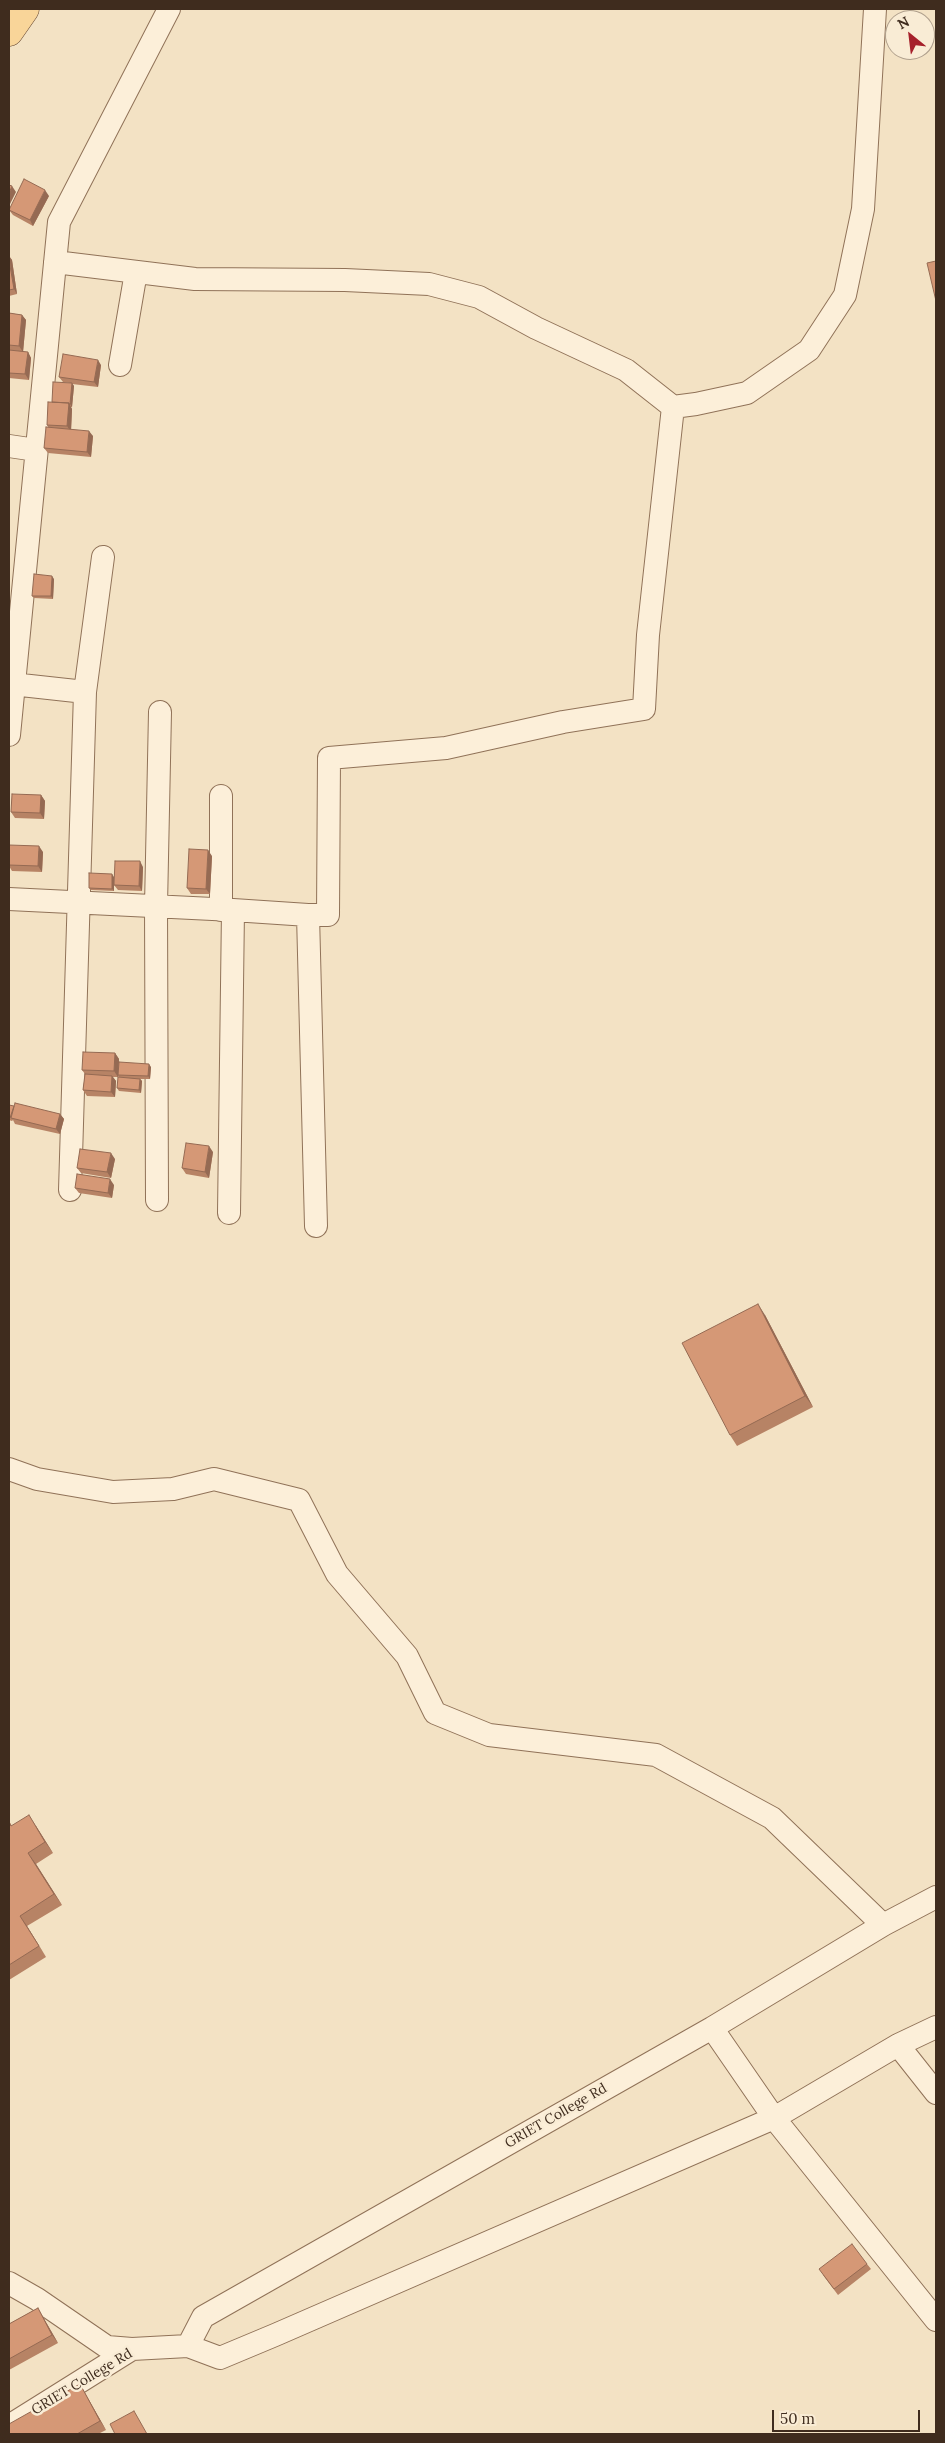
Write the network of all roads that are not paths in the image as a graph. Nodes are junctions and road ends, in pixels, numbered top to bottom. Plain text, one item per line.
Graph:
1 (25, 9) edge
2 (169, 9) edge
3 (875, 9) edge
4 (9, 32) edge
5 (55, 262) junction
6 (136, 272) junction
7 (120, 365) dead end
8 (673, 407) junction
9 (9, 446) edge
10 (36, 450) junction
11 (103, 557) dead end
12 (12, 684) junction
13 (86, 692) junction
14 (160, 712) dead end
15 (9, 735) edge
16 (221, 796) dead end
17 (9, 899) edge
18 (79, 902) junction
19 (156, 906) junction
20 (227, 910) junction
21 (308, 915) junction
22 (70, 1190) dead end
23 (157, 1200) dead end
24 (229, 1213) dead end
25 (316, 1226) dead end
26 (9, 1469) edge
27 (936, 1897) edge
28 (883, 1925) junction
29 (936, 2027) edge
30 (712, 2028) junction
31 (898, 2045) junction
32 (936, 2093) edge
33 (774, 2118) junction
34 (9, 2283) edge
35 (936, 2320) edge
36 (188, 2346) junction
37 (132, 2349) junction
38 (9, 2426) edge

1 - 4 main road
2 - 5 street
3 - 8 street
5 - 6 street
5 - 10 street
6 - 7 street
6 - 8 street
8 - 21 street
9 - 10 street
10 - 12 street
11 - 13 street
12 - 13 street
12 - 15 street
13 - 18 street
14 - 19 street
16 - 20 street
17 - 18 street
18 - 19 street
18 - 22 street
19 - 20 street
19 - 23 street
20 - 21 street
20 - 24 street
21 - 25 street
26 - 28 street
27 - 28 street, GRIET College Rd
28 - 30 street, GRIET College Rd
29 - 31 street, GRIET College Rd
30 - 33 street
30 - 36 street, GRIET College Rd
31 - 32 street
31 - 33 street, GRIET College Rd
33 - 35 street
33 - 36 street, GRIET College Rd
34 - 37 street
36 - 37 street, GRIET College Rd
37 - 38 street, GRIET College Rd

